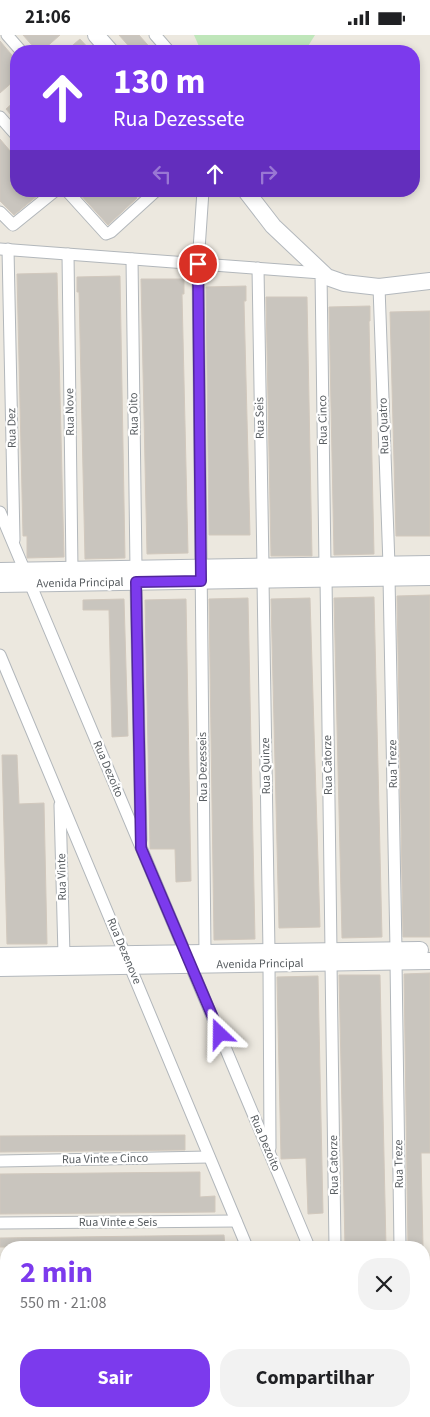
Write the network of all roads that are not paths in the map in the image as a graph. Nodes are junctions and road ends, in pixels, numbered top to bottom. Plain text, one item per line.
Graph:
1 (7, 35) edge
2 (96, 35) edge
3 (109, 35) edge
4 (155, 35) edge
5 (16, 45) edge
6 (105, 45) edge
7 (118, 45) edge
8 (164, 45) edge
9 (0, 117) edge
10 (10, 128) edge
11 (48, 197) edge
12 (72, 197) edge
13 (146, 197) edge
14 (203, 197) edge
15 (251, 197) edge
16 (0, 212) edge
17 (4, 249) edge
18 (68, 254) junction
19 (132, 259) junction
20 (198, 264) junction
21 (258, 268) junction
22 (321, 273) junction
23 (430, 281) edge
24 (379, 287) junction
25 (0, 513) edge
26 (14, 547) junction
27 (430, 564) edge
28 (72, 570) junction
29 (0, 571) edge
30 (389, 571) junction
31 (325, 572) junction
32 (263, 573) junction
33 (201, 574) junction
34 (136, 575) junction
35 (27, 577) junction
36 (430, 577) edge
37 (0, 584) edge
38 (0, 655) edge
39 (60, 798) junction
40 (141, 848) junction
41 (430, 950) edge
42 (205, 953) junction
43 (64, 955) junction
44 (0, 956) edge
45 (396, 956) junction
46 (331, 957) junction
47 (269, 958) junction
48 (188, 959) junction
49 (128, 960) junction
50 (430, 961) edge
51 (0, 968) edge
52 (270, 1154) junction
53 (209, 1157) junction
54 (0, 1161) edge
55 (236, 1221) junction
56 (0, 1223) edge
57 (244, 1241) edge
58 (306, 1241) edge
59 (335, 1241) edge
60 (400, 1241) edge

1 - 5 street
2 - 6 street
3 - 7 street
4 - 8 street
9 - 10 street
11 - 16 street
12 - 13 street
14 - 20 street, Rua Dezesseis
15 - 22 street
17 - 18 street
17 - 26 street, Rua Dez
18 - 19 street
18 - 28 street, Rua Nove
19 - 20 street
19 - 34 street, Rua Oito
20 - 21 street
20 - 33 street, Rua Dezesseis
21 - 22 street
21 - 32 street, Rua Seis
22 - 24 street
22 - 31 street, Rua Cinco
23 - 24 street
24 - 30 street, Rua Quatro
25 - 26 street, Rua Dezoito
26 - 35 street, Rua Dezoito
27 - 30 street, Avenida Principal
28 - 34 street, Avenida Principal
28 - 35 street, Avenida Principal
29 - 35 street, Avenida Principal
30 - 31 street, Avenida Principal
30 - 36 street, Avenida Principal
30 - 45 street, Rua Treze
31 - 32 street, Avenida Principal
31 - 46 street, Rua Catorze
32 - 33 street, Avenida Principal
32 - 47 street, Rua Quinze
33 - 34 street, Avenida Principal
33 - 42 street, Rua Dezesseis
34 - 35 street, Avenida Principal
34 - 40 street, Rua Oito
35 - 37 street, Avenida Principal
35 - 40 street, Rua Dezoito
38 - 39 street, Rua Dezenove
39 - 43 street, Rua Vinte
39 - 49 street, Rua Dezenove
40 - 48 street, Rua Dezoito
41 - 45 street, Avenida Principal
42 - 47 street, Avenida Principal
42 - 48 street, Avenida Principal
43 - 44 street, Avenida Principal
43 - 49 street, Avenida Principal
45 - 46 street, Avenida Principal
45 - 50 street, Avenida Principal
45 - 60 street, Rua Treze
46 - 47 street, Avenida Principal
46 - 59 street, Rua Catorze
47 - 48 street, Avenida Principal
47 - 52 street, Rua Quinze
48 - 49 street, Avenida Principal
48 - 52 street, Rua Dezoito
49 - 51 street, Avenida Principal
49 - 53 street, Rua Dezenove
52 - 58 street, Rua Dezoito
53 - 54 street, Rua Vinte e Cinco
53 - 55 street, Rua Dezenove
55 - 56 street, Rua Vinte e Seis
55 - 57 street, Rua Dezenove

